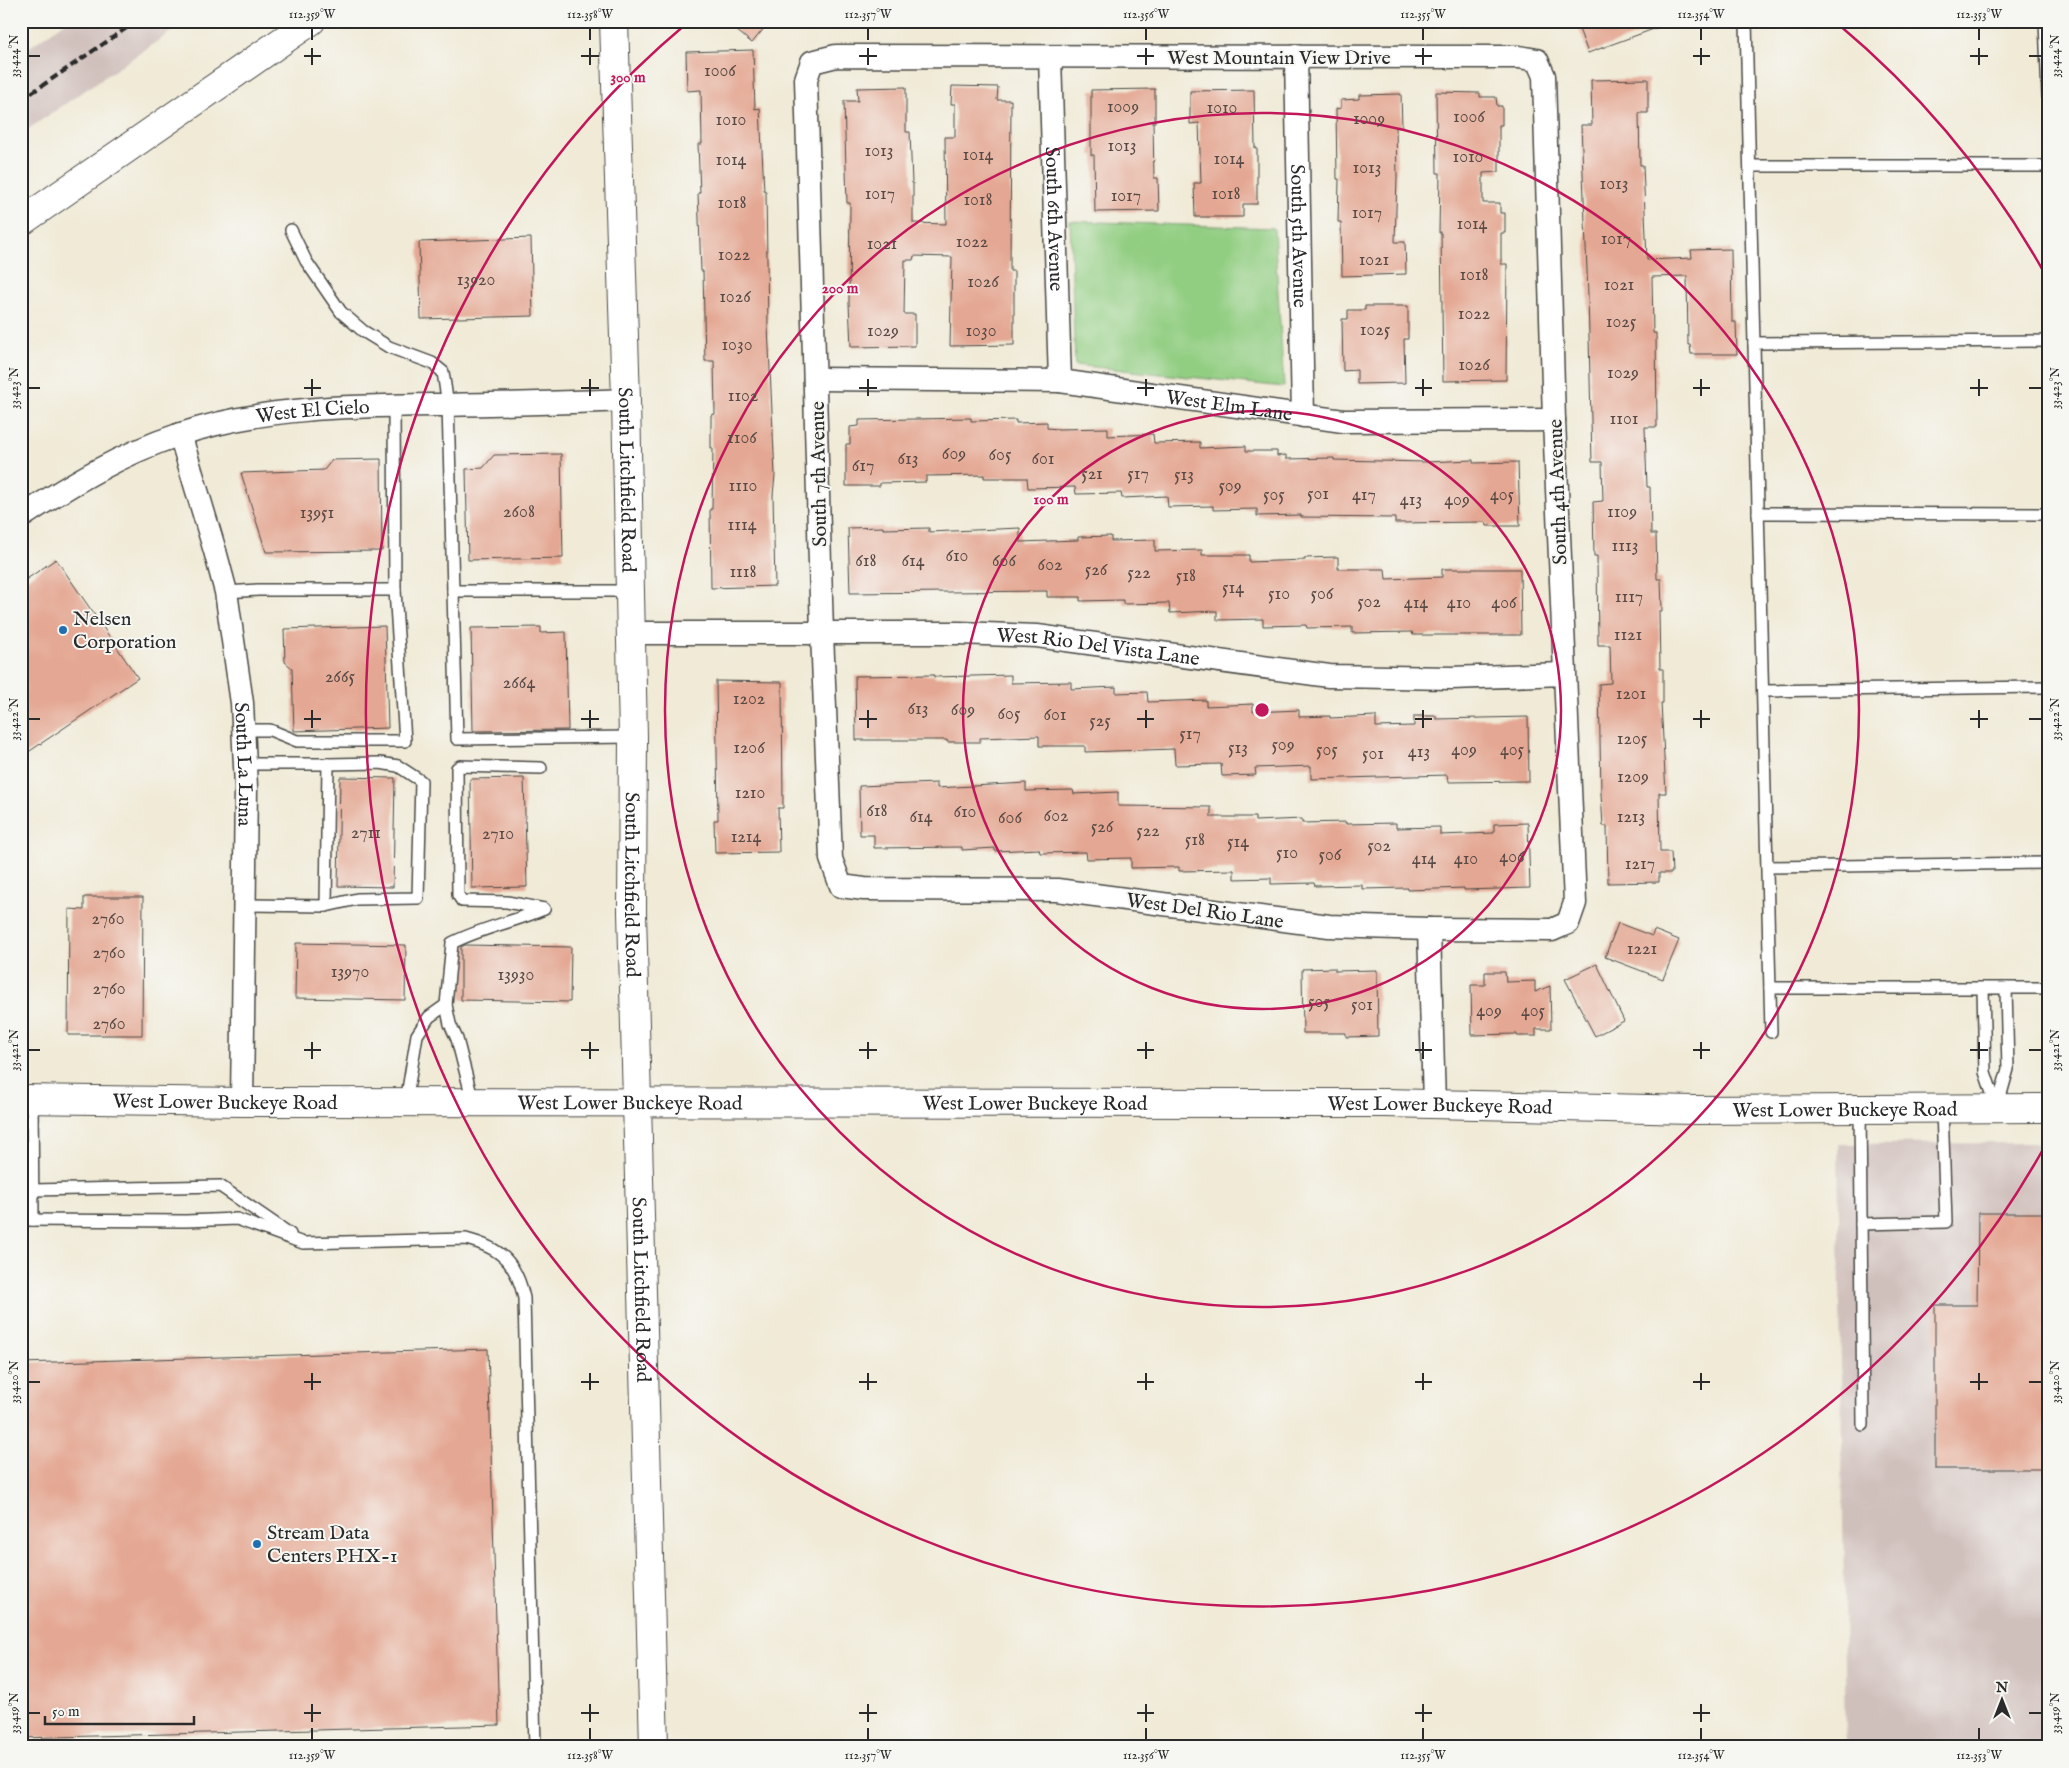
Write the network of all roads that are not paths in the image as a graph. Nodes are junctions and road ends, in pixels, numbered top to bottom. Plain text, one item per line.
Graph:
1 (311, 21) edge
2 (614, 21) edge
3 (1746, 21) edge
4 (2045, 21) edge
5 (1296, 56) junction
6 (1050, 57) junction
7 (1537, 60) joint
8 (812, 62) joint
9 (2048, 96) edge
10 (1750, 166) junction
11 (2048, 166) edge
12 (21, 222) edge
13 (291, 230) dead end
14 (2048, 341) edge
15 (1754, 343) junction
16 (815, 379) junction
17 (1060, 381) junction
18 (626, 400) junction
19 (448, 405) junction
20 (394, 406) junction
21 (1303, 416) junction
22 (1554, 420) junction
23 (180, 434) junction
24 (1758, 513) junction
25 (2048, 514) edge
26 (21, 517) edge
27 (395, 590) junction
28 (453, 591) junction
29 (630, 591) junction
30 (226, 592) junction
31 (632, 632) junction
32 (822, 632) junction
33 (1564, 674) junction
34 (2048, 687) edge
35 (1763, 691) junction
36 (243, 730) junction
37 (633, 737) junction
38 (246, 764) junction
39 (328, 764) junction
40 (541, 768) dead end
41 (2048, 863) edge
42 (1767, 867) junction
43 (842, 886) joint
44 (245, 905) junction
45 (326, 906) junction
46 (1568, 923) joint
47 (1429, 929) junction
48 (1770, 988) junction
49 (1983, 988) junction
50 (2006, 988) junction
51 (2048, 988) edge
52 (446, 1004) junction
53 (1771, 1032) dead end
54 (26, 1099) edge
55 (242, 1102) junction
56 (406, 1102) junction
57 (473, 1102) junction
58 (636, 1102) junction
59 (1434, 1104) junction
60 (1942, 1108) junction
61 (1997, 1108) junction
62 (2048, 1108) edge
63 (1860, 1109) junction
64 (32, 1190) junction
65 (27, 1220) edge
66 (1861, 1224) junction
67 (303, 1243) junction
68 (1863, 1425) dead end
69 (535, 1747) edge
70 (654, 1747) edge

1 - 12 main road
2 - 18 main road, South Litchfield Road
3 - 10 lane
4 - 9 lane
5 - 6 street, West Mountain View Drive
5 - 7 street, West Mountain View Drive
5 - 21 street, South 5th Avenue
6 - 8 street, West Mountain View Drive
6 - 17 street, South 6th Avenue
7 - 22 street, South 4th Avenue
8 - 16 street, South 7th Avenue
10 - 11 lane
10 - 15 lane
13 - 19 lane
14 - 15 lane
15 - 24 lane
16 - 17 street, West Elm Lane
16 - 32 street, South 7th Avenue
17 - 21 street, West Elm Lane
18 - 19 street, West El Cielo
18 - 29 main road, South Litchfield Road
19 - 20 street, West El Cielo
19 - 28 lane
20 - 23 street, West El Cielo
20 - 27 lane
21 - 22 street, West Elm Lane
22 - 33 street, South 4th Avenue
23 - 26 street, West El Cielo
23 - 30 street, South La Luna
24 - 25 lane
24 - 35 lane
27 - 30 lane
27 - 36 lane
28 - 29 lane
28 - 37 lane
29 - 31 main road, South Litchfield Road
30 - 36 street, South La Luna
31 - 32 street, West Rio Del Vista Lane
31 - 37 main road, South Litchfield Road
32 - 33 street, West Rio Del Vista Lane
32 - 43 street, South 7th Avenue
33 - 46 street, South 4th Avenue
34 - 35 lane
35 - 42 lane
36 - 38 street, South La Luna
37 - 58 main road, South Litchfield Road
38 - 39 lane
38 - 44 street, South La Luna
39 - 45 lane
39 - 45 lane
40 - 52 lane
41 - 42 lane
42 - 48 lane
43 - 47 street, West Del Rio Lane
44 - 45 lane
44 - 55 street, South La Luna
46 - 47 street, West Del Rio Lane
47 - 59 street
48 - 49 lane
48 - 53 lane
49 - 50 lane
49 - 61 lane
50 - 51 lane
50 - 61 lane
52 - 56 lane
52 - 57 lane
54 - 55 main road, West Lower Buckeye Road
54 - 64 lane
55 - 56 main road, West Lower Buckeye Road
56 - 57 main road, West Lower Buckeye Road
57 - 58 main road, West Lower Buckeye Road
58 - 59 main road, West Lower Buckeye Road
58 - 70 main road, South Litchfield Road
59 - 63 main road, West Lower Buckeye Road
60 - 61 main road, West Lower Buckeye Road
60 - 63 main road, West Lower Buckeye Road
60 - 66 lane
61 - 62 main road, West Lower Buckeye Road
63 - 66 lane
64 - 65 lane
64 - 67 lane
65 - 67 lane
66 - 68 lane
67 - 69 lane

